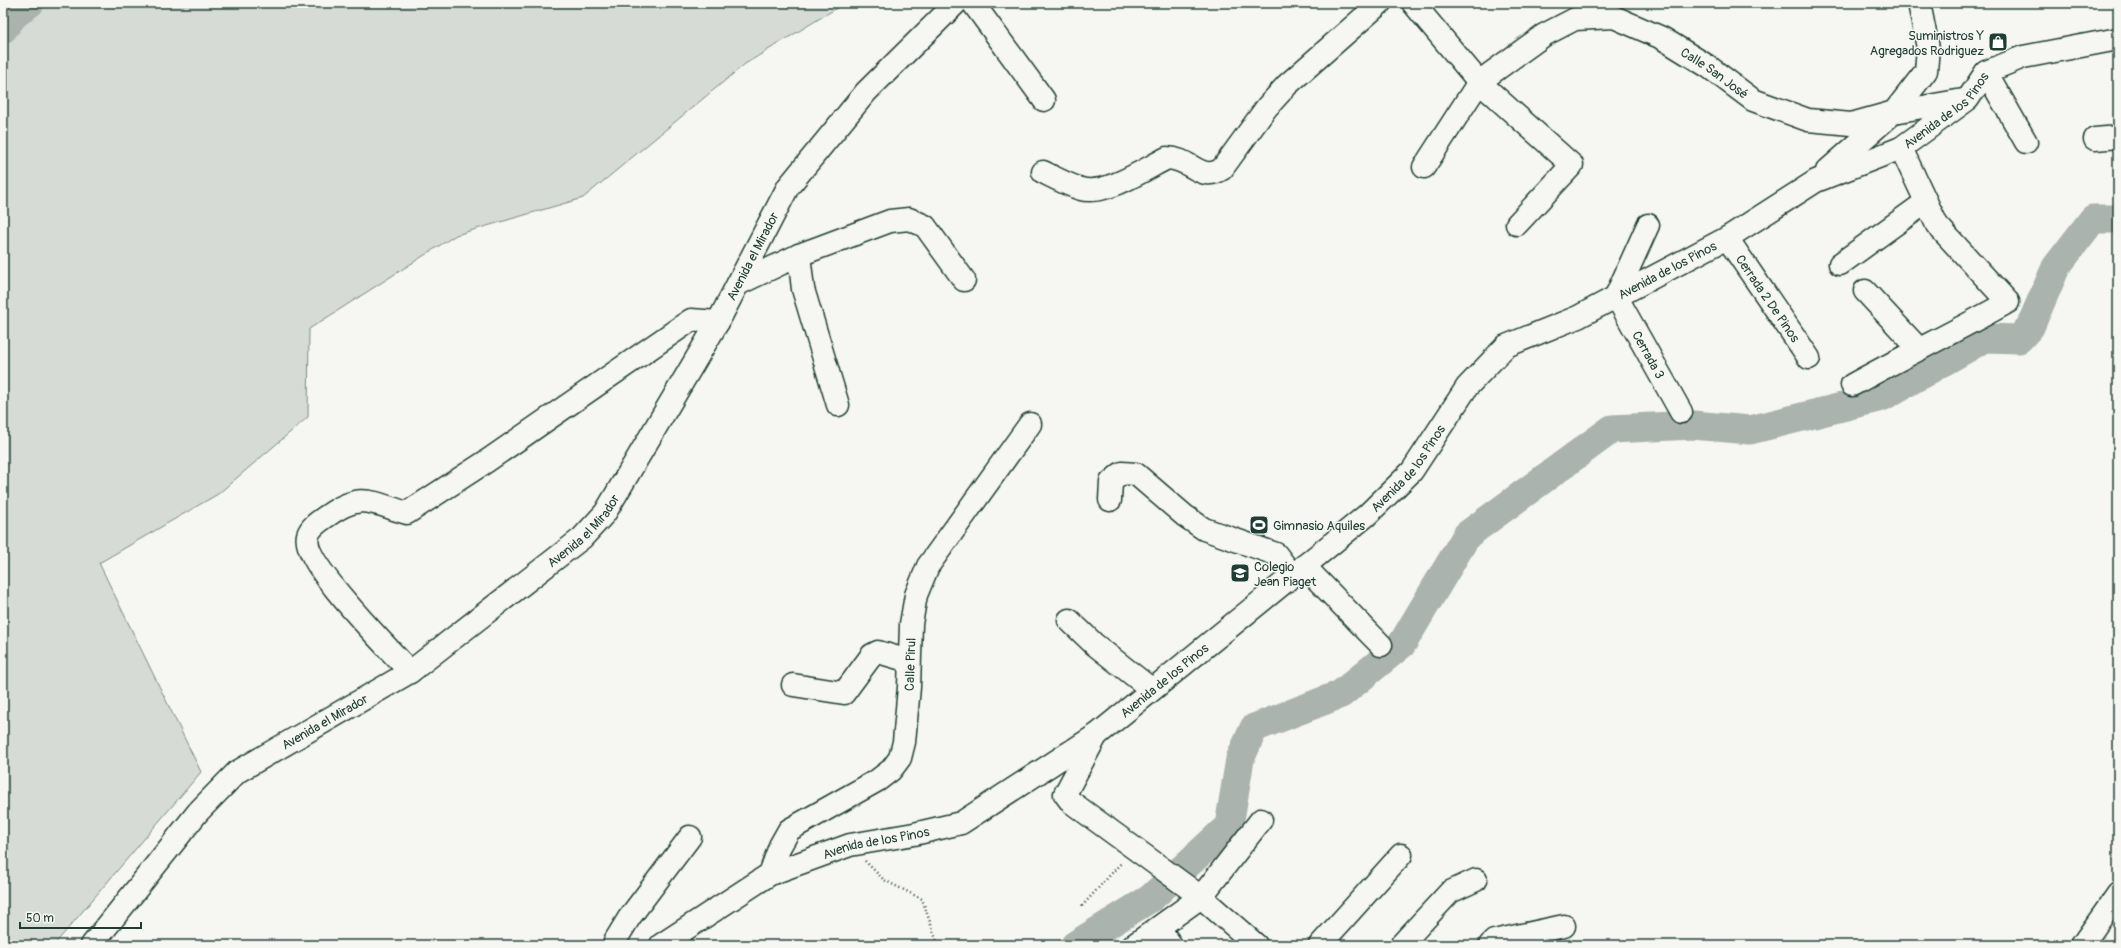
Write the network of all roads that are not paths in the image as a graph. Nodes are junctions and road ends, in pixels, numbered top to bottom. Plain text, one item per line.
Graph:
1 (956, 3) edge
2 (973, 3) edge
3 (1380, 3) edge
4 (1413, 3) edge
5 (1919, 3) edge
6 (2118, 39) edge
7 (1986, 72) junction
8 (1480, 82) junction
9 (1968, 99) junction
10 (1044, 100) dead end
11 (1894, 112) junction
12 (2118, 137) edge
13 (2095, 139) dead end
14 (2026, 142) dead end
15 (1900, 148) junction
16 (1424, 167) dead end
17 (1043, 172) dead end
18 (1816, 181) junction
19 (1926, 202) junction
20 (1517, 224) dead end
21 (1648, 225) dead end
22 (1727, 238) junction
23 (800, 255) junction
24 (1840, 264) dead end
25 (964, 280) dead end
26 (738, 284) junction
27 (1865, 291) dead end
28 (1616, 296) junction
29 (718, 322) junction
30 (1918, 348) junction
31 (1809, 358) dead end
32 (1852, 384) dead end
33 (838, 405) dead end
34 (1681, 412) dead end
35 (1030, 424) dead end
36 (1110, 500) dead end
37 (1298, 570) junction
38 (1069, 620) dead end
39 (1381, 645) dead end
40 (908, 661) junction
41 (410, 672) junction
42 (793, 685) dead end
43 (1151, 690) junction
44 (1098, 734) junction
45 (1261, 820) dead end
46 (690, 837) dead end
47 (1401, 855) dead end
48 (770, 874) junction
49 (1476, 880) dead end
50 (2118, 894) edge
51 (1203, 899) junction
52 (1564, 926) dead end
53 (1159, 928) junction
54 (92, 945) edge
55 (616, 945) edge
56 (661, 945) edge
57 (1134, 945) edge
58 (1171, 945) edge
59 (1256, 945) edge
60 (1320, 945) edge
61 (1401, 945) edge
62 (1490, 945) edge
63 (2082, 945) edge

1 - 26 street, Avenida el Mirador
2 - 10 street
3 - 17 street
4 - 8 street
5 - 11 street
6 - 7 street, Avenida de los Pinos
7 - 9 street, Avenida de los Pinos
7 - 14 street
8 - 11 street, Calle San José
8 - 16 street
8 - 20 street
9 - 11 street, Calle San José
9 - 15 street, Avenida de los Pinos
11 - 18 street
12 - 13 street
15 - 18 street, Avenida de los Pinos
15 - 19 street
18 - 22 street, Avenida de los Pinos
19 - 24 street
19 - 30 street
21 - 28 street
22 - 28 street, Avenida de los Pinos
22 - 31 street, Cerrada 2 De Pinos
23 - 25 street
23 - 26 street
23 - 33 street
26 - 29 street, Avenida el Mirador
27 - 30 street
28 - 34 street, Cerrada 3
28 - 37 street, Avenida de los Pinos
29 - 41 street, Avenida el Mirador
29 - 41 street
30 - 32 street
35 - 40 street, Calle Pirul
36 - 37 street
37 - 39 street
37 - 43 street, Avenida de los Pinos
38 - 43 street
40 - 42 street
40 - 48 street, Calle Pirul
41 - 54 street, Avenida el Mirador
43 - 44 street, Avenida de los Pinos
44 - 48 street, Avenida de los Pinos
44 - 51 street
45 - 51 street
46 - 55 street
47 - 60 street
48 - 56 street, Avenida de los Pinos
49 - 61 street
50 - 63 street
51 - 53 street
51 - 59 street
52 - 62 street
53 - 57 street
53 - 58 street

